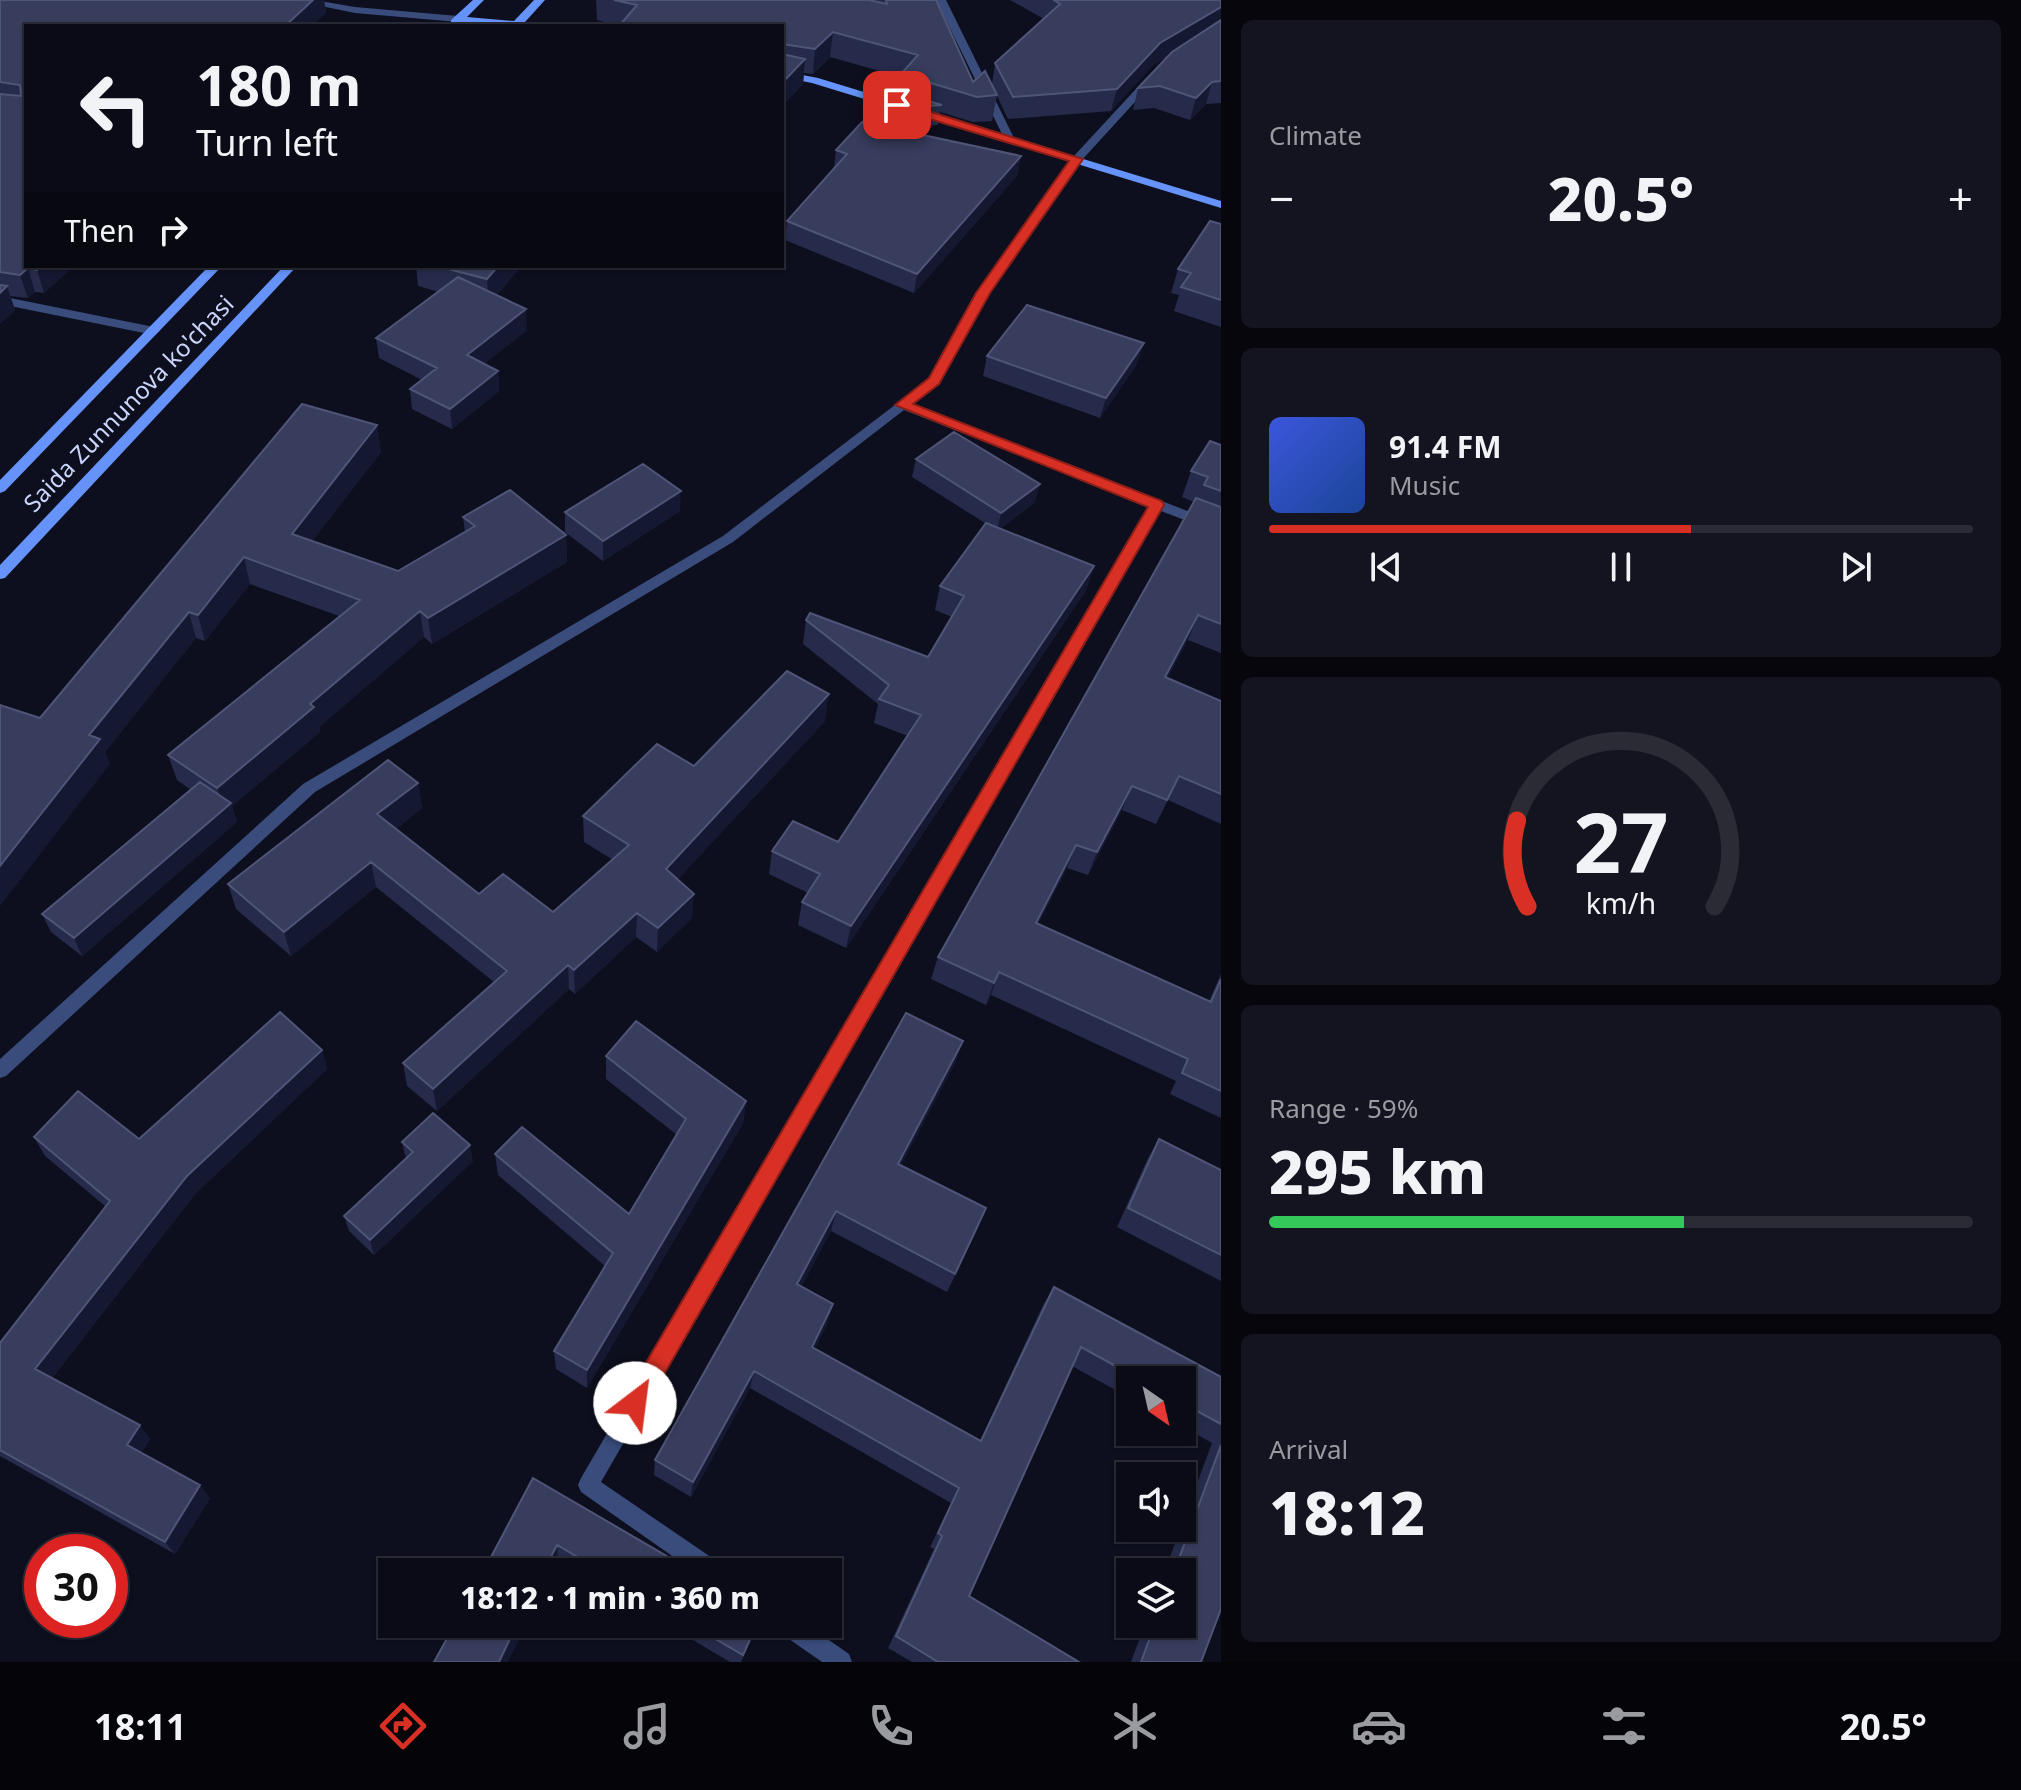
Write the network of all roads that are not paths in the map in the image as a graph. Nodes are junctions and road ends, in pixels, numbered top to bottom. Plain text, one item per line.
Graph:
1 (297, 0) edge
2 (479, 0) edge
3 (540, 0) edge
4 (941, 0) edge
5 (454, 23) edge
6 (516, 24) edge
7 (1160, 69) edge
8 (784, 74) edge
9 (1009, 138) junction
10 (1077, 159) junction
11 (1221, 205) edge
12 (214, 268) edge
13 (289, 268) edge
14 (0, 300) edge
15 (154, 331) junction
16 (902, 405) junction
17 (0, 488) edge
18 (1157, 505) junction
19 (1221, 529) edge
20 (0, 574) edge
21 (0, 1070) edge
22 (693, 1558) edge
23 (807, 1638) edge
24 (841, 1662) edge

1 - 5 street
2 - 5 main road
3 - 6 main road
4 - 9 street
5 - 6 main road
7 - 10 street
8 - 9 main road
9 - 10 main road
10 - 11 main road
10 - 16 street
12 - 15 main road, Saida Zunnunova ko'chasi
13 - 20 main road, Saida Zunnunova ko'chasi
14 - 15 street
15 - 17 main road, Saida Zunnunova ko'chasi
16 - 18 street
16 - 21 street
18 - 19 street
18 - 22 street
23 - 24 street

